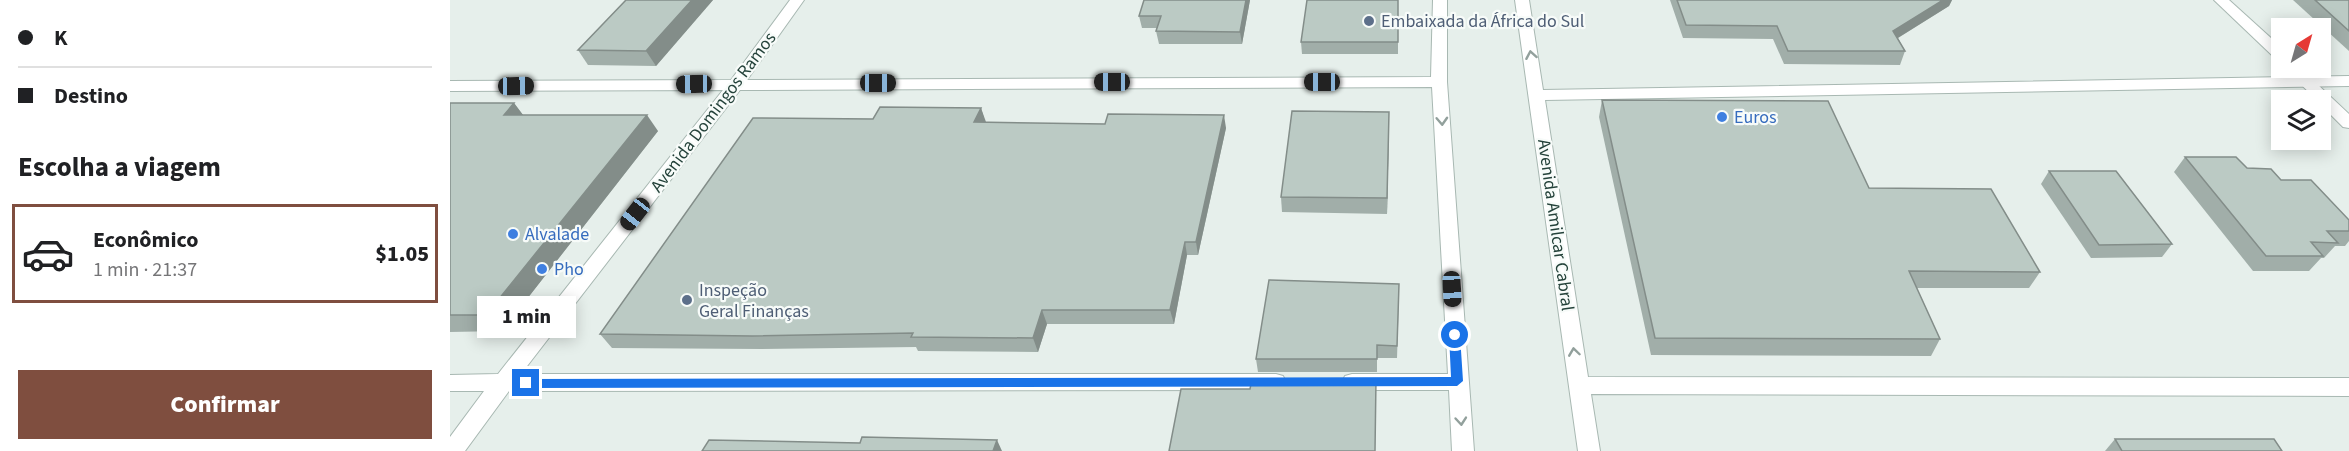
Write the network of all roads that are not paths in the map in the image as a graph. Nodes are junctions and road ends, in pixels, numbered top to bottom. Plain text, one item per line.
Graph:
1 (797, 0) edge
2 (1440, 0) edge
3 (1522, 0) edge
4 (2221, 0) edge
5 (2271, 47) edge
6 (2303, 78) edge
7 (1439, 81) junction
8 (2306, 81) junction
9 (2349, 81) edge
10 (738, 83) junction
11 (450, 86) edge
12 (1538, 95) junction
13 (2349, 123) edge
14 (1457, 381) junction
15 (1302, 382) edge
16 (1326, 382) edge
17 (450, 383) edge
18 (502, 383) junction
19 (1579, 385) junction
20 (2349, 387) edge
21 (452, 451) edge
22 (1464, 451) edge
23 (1589, 451) edge

1 - 10 street, Avenida Domingos Ramos
2 - 7 street
12 -> 3 street, Avenida Amilcar Cabral
4 - 5 street
6 - 8 street
7 - 10 street
7 -> 14 street
8 - 9 street
8 - 12 street
8 - 13 street
10 - 11 street
10 - 18 street, Avenida Domingos Ramos
19 -> 12 street, Avenida Amilcar Cabral
14 - 16 street
14 -> 22 street
15 - 18 street
17 - 18 street
18 - 21 street, Avenida Domingos Ramos
19 - 20 street
19 - 23 street, Avenida Amilcar Cabral

